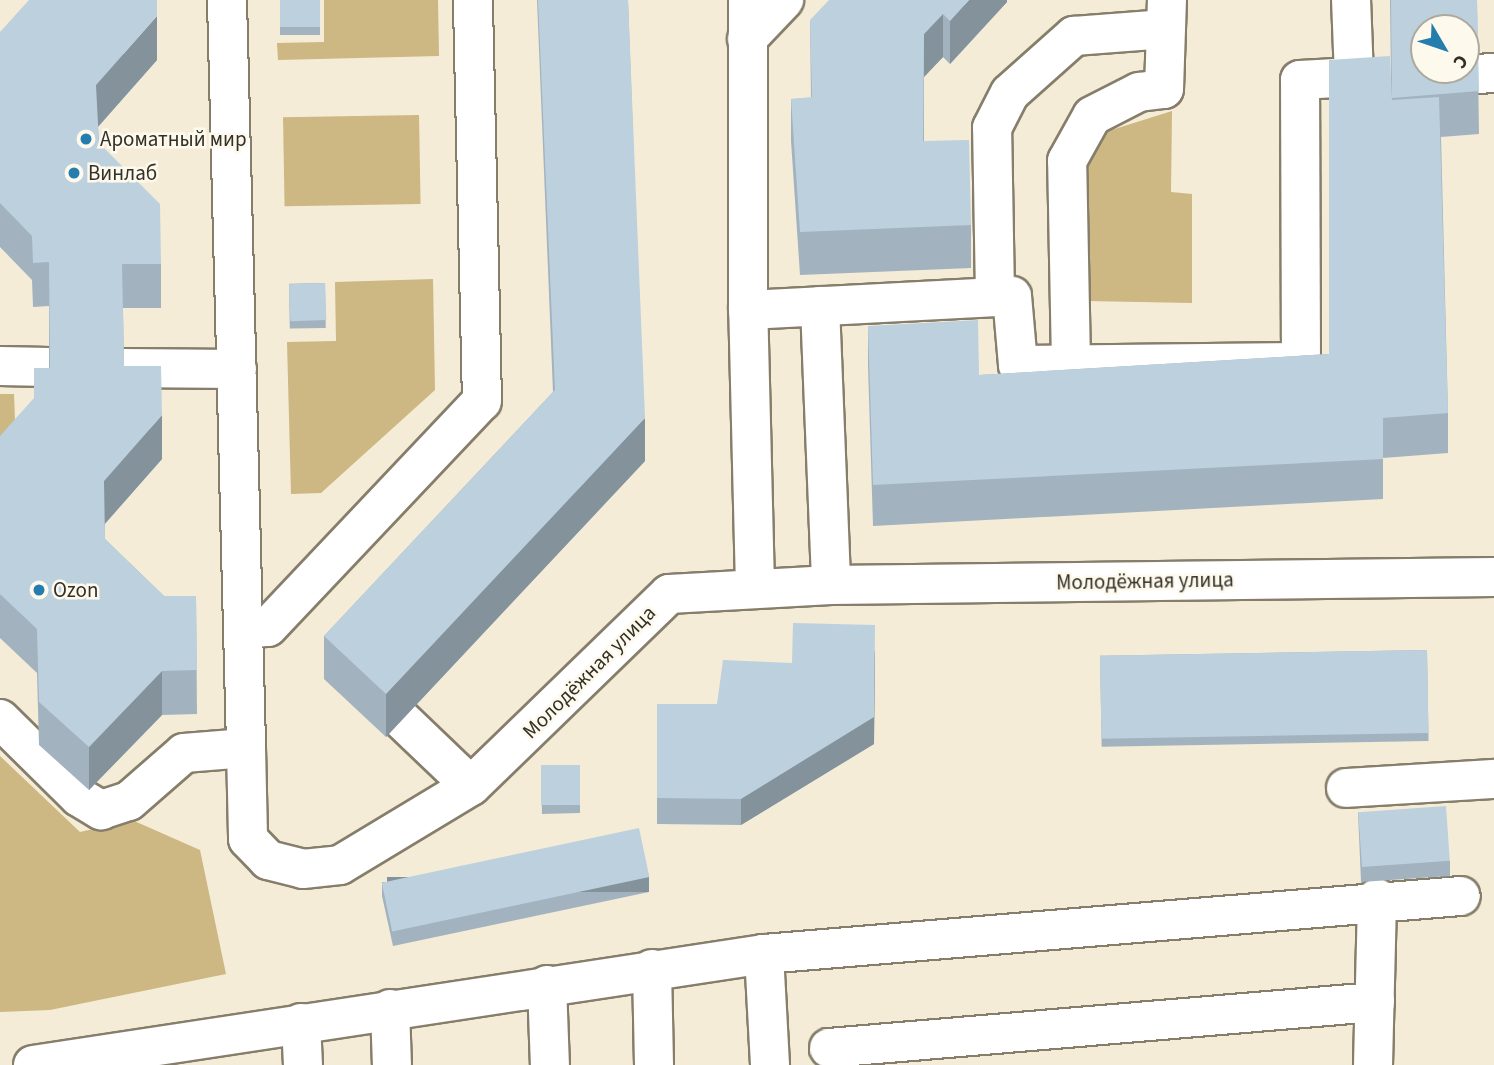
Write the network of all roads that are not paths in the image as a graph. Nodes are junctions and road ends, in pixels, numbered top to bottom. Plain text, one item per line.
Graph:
1 (228, 0) edge
2 (473, 0) edge
3 (748, 0) edge
4 (784, 0) edge
5 (1351, 0) edge
6 (1167, 15) edge
7 (747, 39) junction
8 (995, 295) junction
9 (820, 306) junction
10 (748, 310) junction
11 (1071, 363) junction
12 (0, 366) edge
13 (50, 367) edge
14 (123, 368) edge
15 (237, 369) junction
16 (1494, 578) edge
17 (831, 585) junction
18 (755, 587) junction
19 (243, 629) junction
20 (0, 719) edge
21 (402, 720) edge
22 (246, 748) junction
23 (1494, 779) edge
24 (471, 786) junction
25 (1346, 788) dead end
26 (1461, 895) dead end
27 (1377, 898) junction
28 (764, 954) junction
29 (652, 969) junction
30 (547, 985) junction
31 (1375, 1002) junction
32 (390, 1009) junction
33 (301, 1023) junction
34 (829, 1048) dead end
35 (143, 1056) edge
36 (24, 1064) edge
37 (303, 1065) edge
38 (392, 1065) edge
39 (550, 1065) edge
40 (654, 1065) edge
41 (770, 1065) edge
42 (1373, 1065) edge

1 - 15 street, Молодёжная улица
2 - 19 street
3 - 7 street
4 - 7 street
5 - 11 street
6 - 8 street
6 - 11 street
7 - 10 street
8 - 9 street
8 - 11 street
9 - 10 street
9 - 17 street
10 - 18 street
12 - 13 street
14 - 15 street
15 - 19 street, Молодёжная улица
16 - 17 street, Молодёжная улица
17 - 18 street, Молодёжная улица
18 - 24 street, Молодёжная улица
19 - 22 street, Молодёжная улица
20 - 22 street
21 - 24 street
22 - 24 street, Молодёжная улица
23 - 25 street
26 - 27 street
27 - 28 street
27 - 31 street
28 - 29 street
28 - 41 street
29 - 30 street
29 - 40 street
30 - 32 street
30 - 39 street
31 - 34 street
31 - 42 street
32 - 33 street
32 - 38 street
33 - 35 street
33 - 37 street
35 - 36 street

